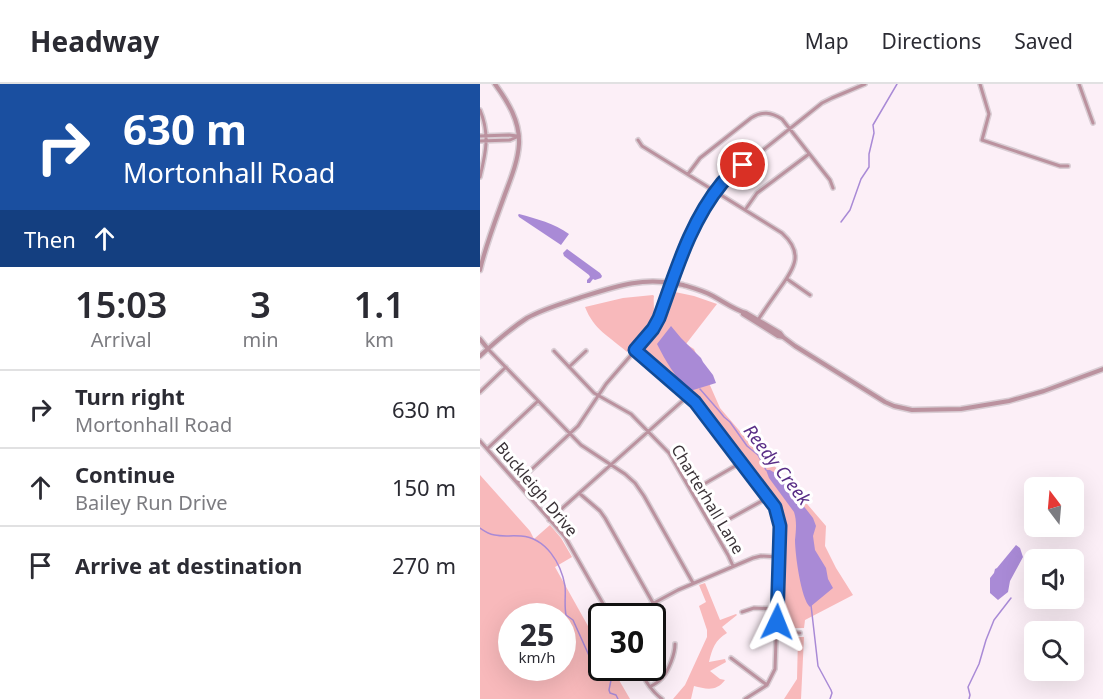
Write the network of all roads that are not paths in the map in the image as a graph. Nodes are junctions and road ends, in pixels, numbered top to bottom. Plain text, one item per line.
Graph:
1 (495, 84) edge
2 (865, 84) edge
3 (980, 84) edge
4 (1079, 84) edge
5 (480, 110) edge
6 (1093, 123) dead end
7 (790, 129) junction
8 (519, 136) junction
9 (480, 138) edge
10 (486, 138) junction
11 (638, 140) dead end
12 (810, 154) junction
13 (1068, 166) dead end
14 (688, 174) junction
15 (480, 177) edge
16 (832, 188) dead end
17 (716, 192) junction
18 (745, 210) junction
19 (480, 270) edge
20 (787, 279) junction
21 (671, 283) junction
22 (810, 295) dead end
23 (741, 311) junction
24 (758, 320) junction
25 (783, 337) junction
26 (480, 339) edge
27 (488, 349) junction
28 (635, 350) junction
29 (554, 351) dead end
30 (586, 351) dead end
31 (480, 356) edge
32 (506, 367) junction
33 (569, 367) junction
34 (1103, 369) edge
35 (480, 392) edge
36 (598, 396) junction
37 (688, 396) junction
38 (538, 401) junction
39 (648, 432) junction
40 (570, 434) junction
41 (480, 441) edge
42 (487, 449) junction
43 (742, 462) junction
44 (611, 465) junction
45 (517, 483) junction
46 (692, 491) junction
47 (579, 493) junction
48 (768, 497) junction
49 (549, 520) junction
50 (713, 528) junction
51 (779, 557) junction
52 (733, 566) junction
53 (693, 583) junction
54 (603, 603) edge
55 (653, 603) joint
56 (777, 609) junction
57 (742, 612) dead end
58 (776, 632) junction
59 (800, 633) dead end
60 (675, 644) dead end
61 (731, 658) dead end
62 (647, 681) edge
63 (767, 686) junction
64 (650, 687) junction
65 (662, 699) edge
66 (745, 699) edge

1 - 8 street
2 - 7 street
3 - 13 street
4 - 6 street
5 - 10 street
7 - 12 street
7 - 14 street
7 - 17 street
8 - 10 street
8 - 19 street
9 - 10 street
10 - 15 street
11 - 14 street
12 - 16 street
12 - 18 street
14 - 17 street
17 - 18 street
17 - 21 street
18 - 20 street
20 - 22 street
20 - 24 street
21 - 23 street
21 - 27 street
21 - 28 street
23 - 24 street
23 - 25 street
24 - 25 street
25 - 34 street
26 - 27 street
27 - 31 street
27 - 32 street
28 - 36 street
28 - 37 street
29 - 33 street, Charterhall Lane
30 - 33 street
32 - 35 street
32 - 38 street
33 - 36 street, Charterhall Lane
36 - 39 street, Charterhall Lane
36 - 40 street
37 - 39 street
37 - 43 street
38 - 40 street
38 - 42 street
39 - 44 street
39 - 46 street, Charterhall Lane
40 - 44 street
40 - 45 street
41 - 42 street, Buckleigh Drive
42 - 45 street, Buckleigh Drive
43 - 46 street
43 - 48 street
44 - 47 street
44 - 53 street
45 - 49 street, Buckleigh Drive
46 - 50 street, Charterhall Lane
47 - 49 street
47 - 55 street
48 - 50 street
48 - 51 street
49 - 54 street, Buckleigh Drive
50 - 52 street, Charterhall Lane
51 - 52 street
51 - 56 street
52 - 53 street
53 - 55 street
56 - 57 street
56 - 58 street
58 - 59 street
58 - 63 street
60 - 64 street
61 - 63 street
62 - 64 street
63 - 66 street
64 - 65 street

